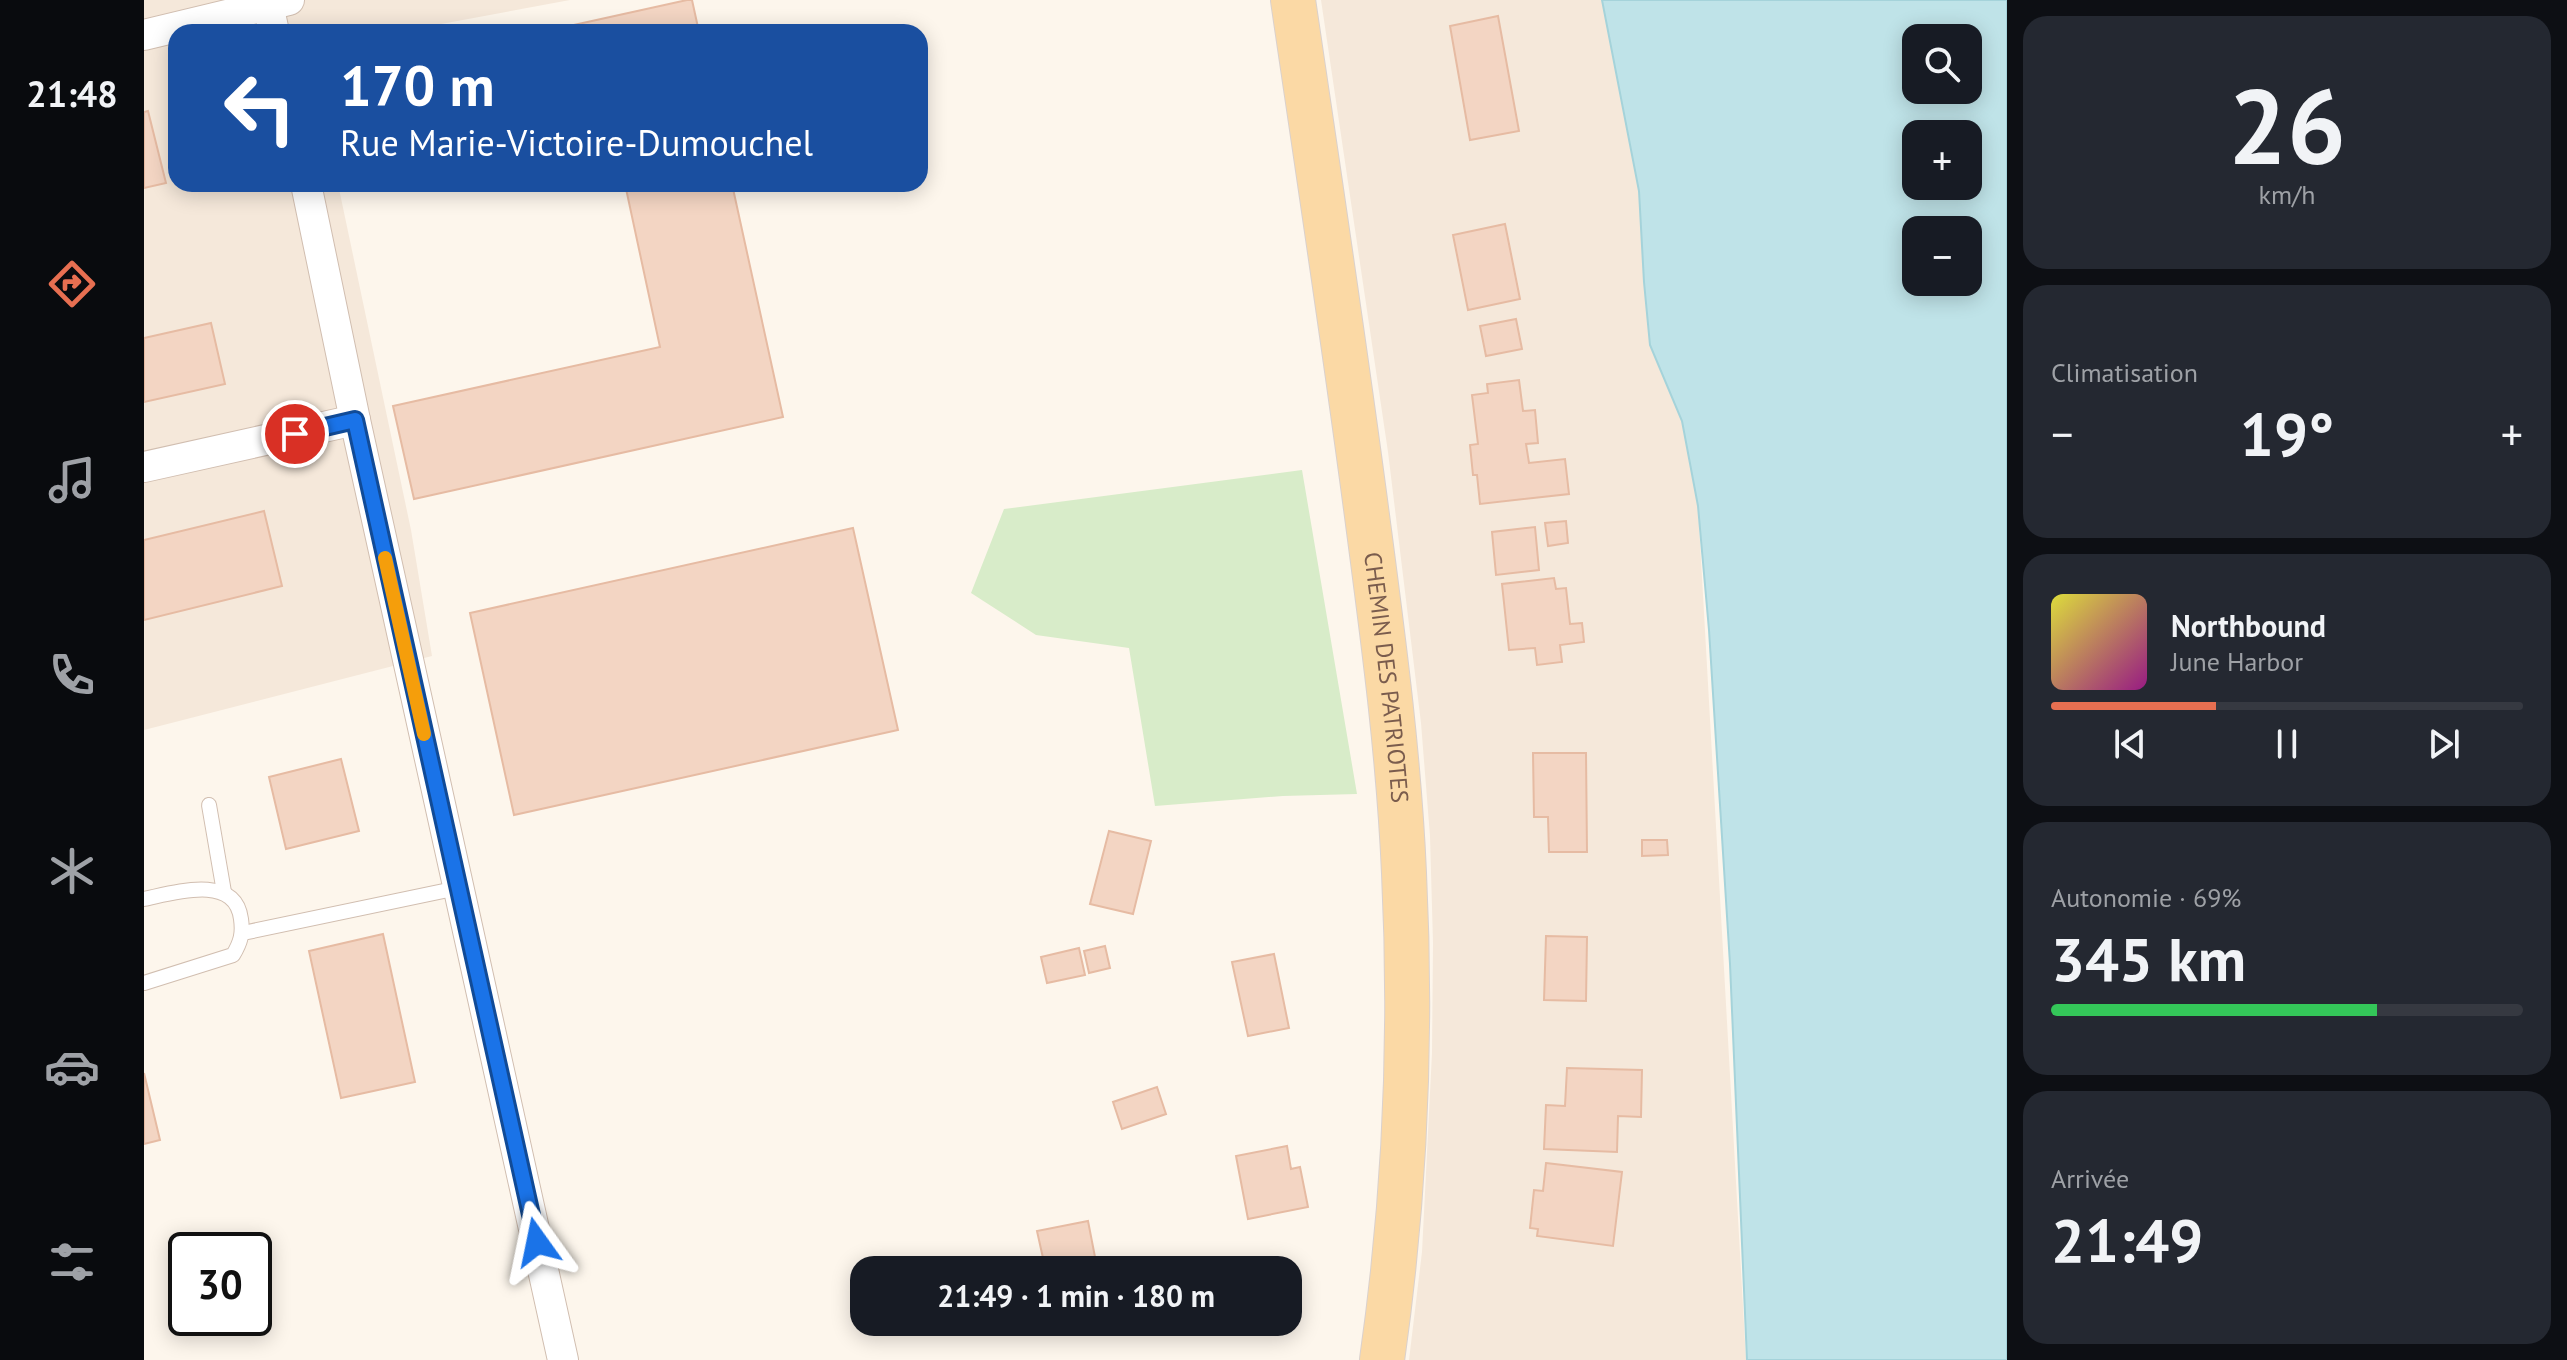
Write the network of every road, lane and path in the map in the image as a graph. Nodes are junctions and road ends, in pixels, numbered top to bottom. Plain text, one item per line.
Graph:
1 (1293, 0) edge
2 (275, 9) edge
3 (199, 24) edge
4 (168, 30) edge
5 (144, 35) edge
6 (308, 192) edge
7 (355, 420) junction
8 (144, 467) edge
9 (209, 805) dead end
10 (458, 888) junction
11 (224, 892) junction
12 (144, 899) edge
13 (243, 933) junction
14 (144, 983) edge
15 (563, 1360) edge
16 (1382, 1360) edge

1 - 16 main road, CHEMIN DES PATRIOTES
2 - 3 street
4 - 5 street
6 - 7 street
7 - 8 street
7 - 10 street
9 - 11 lane
10 - 13 lane
10 - 15 street
11 - 12 lane
11 - 13 lane
13 - 14 lane

